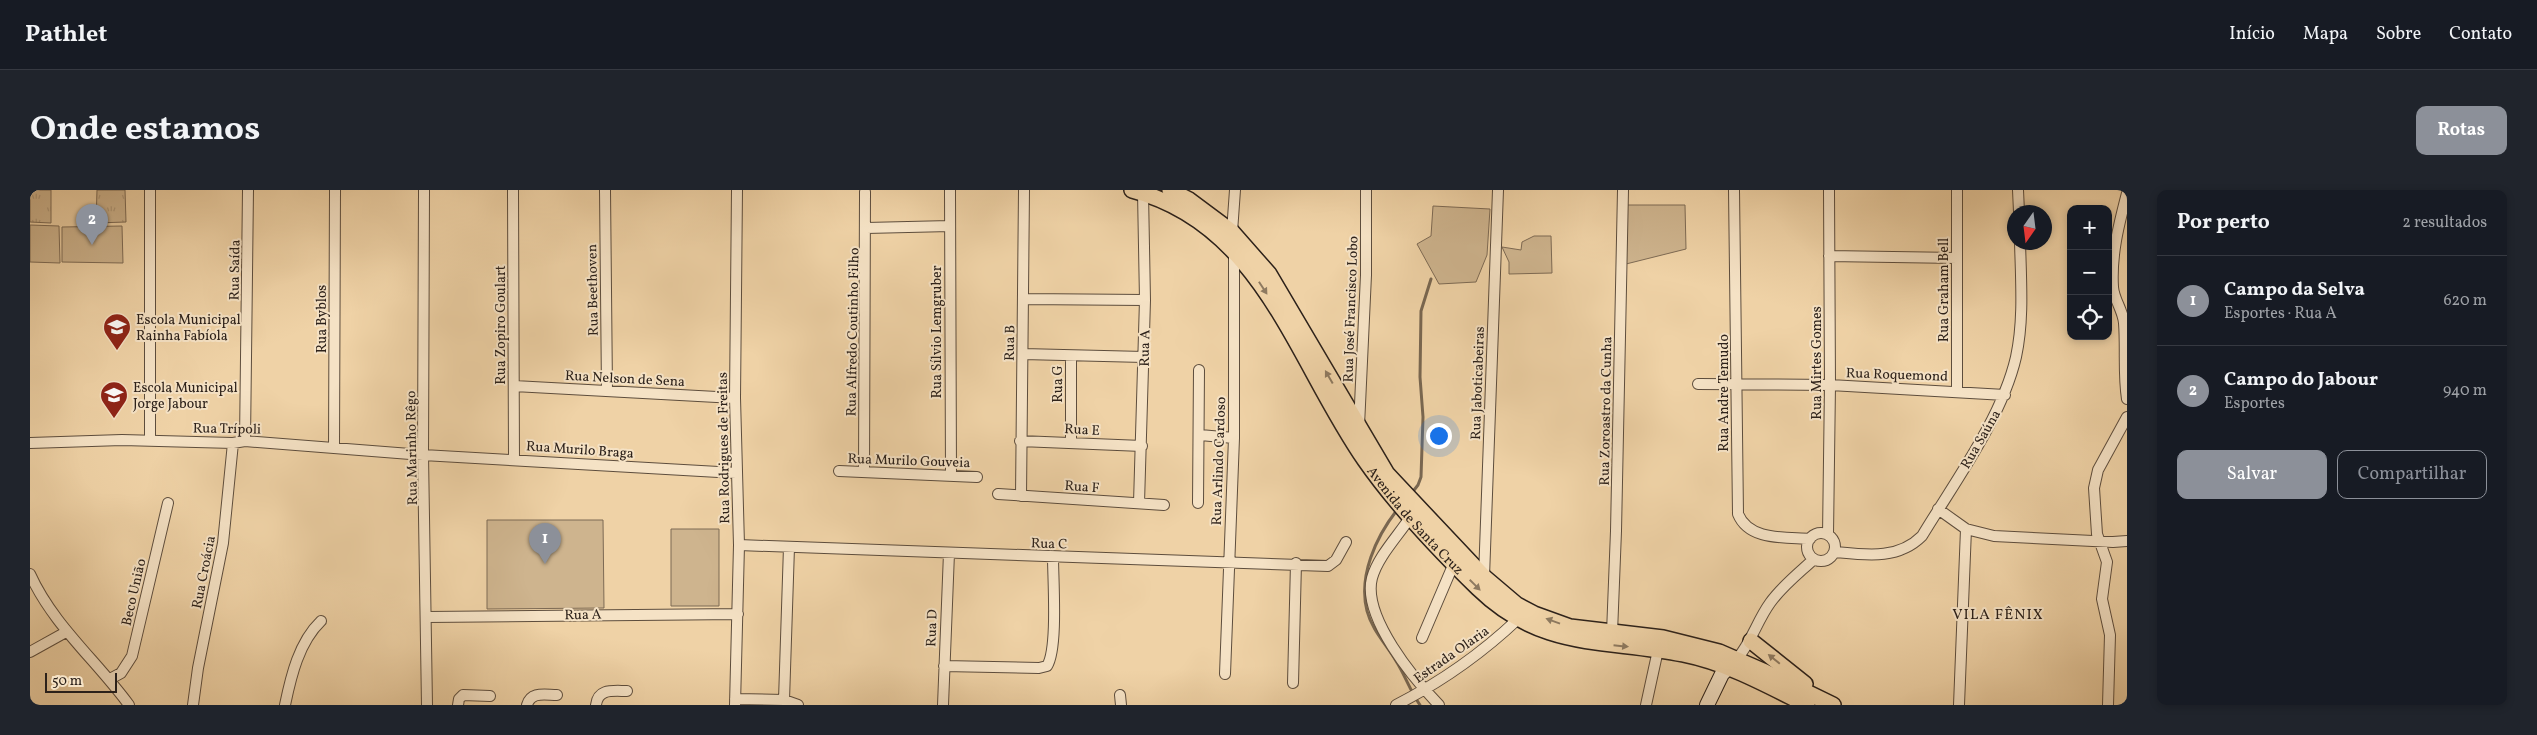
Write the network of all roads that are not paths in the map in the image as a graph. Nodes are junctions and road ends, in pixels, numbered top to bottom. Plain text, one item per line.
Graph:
1 (150, 190) edge
2 (248, 190) edge
3 (335, 190) edge
4 (424, 190) edge
5 (513, 190) edge
6 (605, 190) edge
7 (737, 190) edge
8 (950, 190) edge
9 (1024, 190) edge
10 (1170, 190) edge
11 (1235, 190) edge
12 (1366, 190) edge
13 (1498, 190) edge
14 (1623, 190) edge
15 (1734, 190) edge
16 (1829, 190) edge
17 (1957, 190) edge
18 (2018, 190) edge
19 (1138, 191) edge
20 (865, 192) dead end
21 (2127, 193) edge
22 (2019, 205) edge
23 (950, 226) junction
24 (866, 228) junction
25 (1232, 232) junction
26 (1234, 249) junction
27 (2020, 250) edge
28 (1829, 256) junction
29 (1956, 258) junction
30 (1023, 299) junction
31 (1146, 300) junction
32 (1023, 354) junction
33 (1071, 356) junction
34 (1144, 357) junction
35 (1199, 370) dead end
36 (1698, 384) dead end
37 (1737, 384) junction
38 (1830, 385) junction
39 (514, 386) junction
40 (607, 390) junction
41 (1957, 391) junction
42 (2005, 395) junction
43 (735, 398) junction
44 (2127, 399) edge
45 (2127, 417) edge
46 (1359, 429) junction
47 (1200, 436) junction
48 (1234, 438) junction
49 (150, 440) junction
50 (245, 441) junction
51 (1020, 441) junction
52 (30, 443) edge
53 (233, 443) junction
54 (1071, 443) junction
55 (1142, 446) junction
56 (334, 448) junction
57 (424, 455) junction
58 (514, 459) junction
59 (839, 471) dead end
60 (864, 471) junction
61 (736, 473) junction
62 (951, 474) junction
63 (977, 477) dead end
64 (1397, 493) junction
65 (998, 494) dead end
66 (1021, 496) junction
67 (168, 503) dead end
68 (1139, 503) junction
69 (1198, 503) dead end
70 (1164, 505) dead end
71 (1410, 510) junction
72 (1938, 510) junction
73 (1966, 528) junction
74 (1828, 535) junction
75 (1810, 539) junction
76 (2127, 540) edge
77 (2096, 541) junction
78 (1346, 542) dead end
79 (738, 545) junction
80 (789, 547) junction
81 (1834, 552) junction
82 (949, 553) junction
83 (1053, 557) junction
84 (1814, 559) junction
85 (1228, 561) junction
86 (1296, 563) junction
87 (1454, 563) junction
88 (30, 574) edge
89 (1484, 577) junction
90 (738, 614) junction
91 (428, 617) junction
92 (1518, 619) junction
93 (321, 621) dead end
94 (66, 632) junction
95 (1612, 633) junction
96 (1422, 638) dead end
97 (1751, 641) junction
98 (1658, 650) junction
99 (30, 652) edge
100 (1733, 663) junction
101 (944, 666) junction
102 (1225, 674) dead end
103 (110, 679) junction
104 (1293, 684) dead end
105 (627, 691) dead end
106 (1423, 691) junction
107 (557, 695) dead end
108 (490, 696) dead end
109 (784, 700) junction
110 (736, 702) edge
111 (1828, 702) edge
112 (130, 705) edge
113 (193, 705) edge
114 (285, 705) edge
115 (427, 705) edge
116 (458, 705) edge
117 (527, 705) edge
118 (596, 705) edge
119 (798, 705) edge
120 (943, 705) edge
121 (1396, 705) edge
122 (1439, 705) edge
123 (1646, 705) edge
124 (1707, 705) edge
125 (1807, 705) edge
126 (1959, 705) edge
127 (2108, 705) edge

1 - 49 street
2 - 50 street, Rua Saída
3 - 56 street, Rua Byblos
4 - 57 street, Rua Marinho Rêgo
5 - 39 street, Rua Zopiro Goulart
6 - 40 street, Rua Beethoven
7 - 43 street, Rua Rodrigues de Freitas
8 - 23 street, Rua Sílvio Lemgruber
9 - 30 street, Rua B
10 - 25 main road, Avenida de Santa Cruz
11 - 25 street
12 - 46 street, Rua José Francisco Lobo
13 - 89 street, Rua Jaboticabeiras
14 - 95 street, Rua Zoroastro da Cunha
15 - 37 street, Rua Andre Temudo
16 - 28 street, Rua Mirtes Gomes
17 - 29 street, Rua Graham Bell
18 - 22 street
19 - 26 main road, Avenida de Santa Cruz
19 - 31 street, Rua A
20 - 24 street, Rua Alfredo Coutinho Filho
21 - 44 street
23 - 24 street
23 - 62 street, Rua Sílvio Lemgruber
24 - 60 street, Rua Alfredo Coutinho Filho
46 -> 25 main road, Avenida de Santa Cruz
26 - 48 street, Rua Arlindo Cardoso
26 -> 64 main road, Avenida de Santa Cruz
27 - 42 street, Rua Saúna
28 - 29 street
28 - 38 street, Rua Mirtes Gomes
29 - 41 street, Rua Graham Bell
30 - 31 street
30 - 32 street, Rua B
31 - 34 street, Rua A
32 - 33 street
32 - 51 street, Rua B
33 - 34 street
33 - 54 street, Rua G
34 - 55 street, Rua A
35 - 47 street
36 - 37 street, Rua Roquemond
37 - 38 street, Rua Roquemond
37 - 75 street, Rua Andre Temudo
38 - 41 street, Rua Roquemond
38 - 74 street, Rua Mirtes Gomes
39 - 40 street, Rua Nelson de Sena
39 - 58 street, Rua Zopiro Goulart
40 - 43 street, Rua Nelson de Sena
41 - 42 street, Rua Roquemond
42 - 72 street, Rua Saúna
43 - 61 street, Rua Rodrigues de Freitas
45 - 77 street
46 - 64 main road, Avenida de Santa Cruz
47 - 48 street
47 - 69 street
48 - 85 street, Rua Arlindo Cardoso
49 - 52 street, Rua Trípoli
49 - 53 street, Rua Trípoli
50 - 53 street, Rua Trípoli
50 - 56 street, Rua Trípoli
51 - 54 street, Rua E
51 - 66 street, Rua B
53 - 113 street, Rua Croácia
54 - 55 street, Rua E
55 - 68 street, Rua A
56 - 57 street, Rua Trípoli
57 - 58 street, Rua Murilo Braga
57 - 91 street, Rua Marinho Rêgo
58 - 61 street, Rua Murilo Braga
59 - 60 street, Rua Murilo Gouveia
60 - 62 street, Rua Murilo Gouveia
61 - 79 street, Rua Rodrigues de Freitas
62 - 63 street, Rua Murilo Gouveia
64 - 71 main road, Avenida de Santa Cruz
65 - 66 street, Rua F
66 - 68 street, Rua F
67 - 103 street, Beco União
68 - 70 street, Rua F
71 - 87 main road, Avenida de Santa Cruz
71 - 89 main road, Avenida de Santa Cruz
71 - 106 street
72 - 73 street
72 - 81 street, Rua Saúna
73 - 77 street
73 - 126 street
74 - 75 street
74 - 81 street
75 - 84 street
76 - 77 street
77 - 127 street
78 - 86 street, Rua C
79 - 80 street, Rua C
79 - 90 street, Rua Rodrigues de Freitas
80 - 82 street, Rua C
80 - 109 street
81 - 84 street
82 - 83 street, Rua C
82 - 101 street, Rua D
83 - 85 street, Rua C
83 - 101 street
84 - 97 street
85 - 86 street, Rua C
85 - 102 street, Rua Arlindo Cardoso
86 - 104 street
87 -> 92 main road, Avenida de Santa Cruz
87 - 96 street
88 - 94 street
95 -> 89 main road, Avenida de Santa Cruz
90 - 91 street, Rua A
90 - 110 street, Rua Rodrigues de Freitas
91 - 115 street, Rua Marinho Rêgo
92 -> 98 main road, Avenida de Santa Cruz
92 - 106 street, Estrada Olaria
93 - 114 street
94 - 99 street
94 - 103 street
95 - 100 main road, Avenida de Santa Cruz
97 - 100 street
111 -> 97 main road
98 - 100 main road, Avenida de Santa Cruz
98 - 123 street
100 - 111 main road, Avenida de Santa Cruz
100 - 124 street
100 - 125 main road, Avenida de Santa Cruz
101 - 120 street, Rua D
103 - 112 street
105 - 118 street
106 - 121 street, Estrada Olaria
106 - 122 street
107 - 117 street
108 - 116 street
109 - 110 street
109 - 119 street

